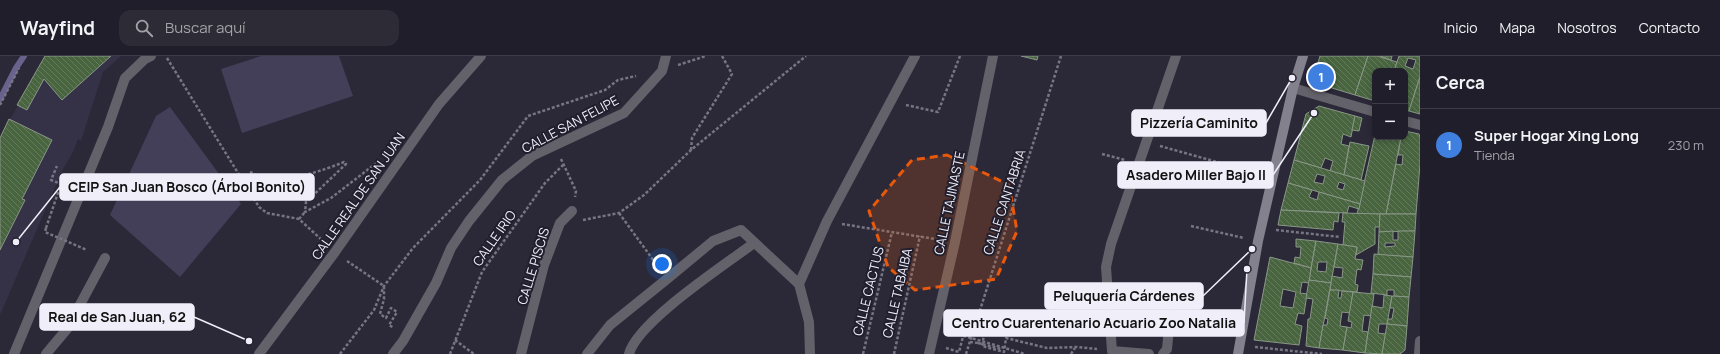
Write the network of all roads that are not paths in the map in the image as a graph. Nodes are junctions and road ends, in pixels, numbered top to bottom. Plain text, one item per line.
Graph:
1 (151, 56) edge
2 (480, 56) edge
3 (666, 56) edge
4 (915, 56) edge
5 (993, 56) edge
6 (1176, 56) edge
7 (1303, 56) edge
8 (1293, 88) junction
9 (1372, 111) edge
10 (1408, 122) edge
11 (1420, 125) edge
12 (572, 211) road end
13 (754, 243) junction
14 (105, 258) dead end
15 (799, 284) junction
16 (1171, 306) dead end
17 (1420, 341) edge
18 (14, 354) edge
19 (46, 354) edge
20 (259, 354) edge
21 (393, 354) edge
22 (521, 354) edge
23 (587, 354) edge
24 (629, 354) edge
25 (810, 354) edge
26 (929, 354) edge
27 (1149, 354) edge
28 (1163, 354) edge
29 (1238, 354) edge
30 (1419, 354) edge

1 - 18 street
2 - 20 street, CALLE REAL DE SAN JUAN
3 - 21 street, CALLE SAN FELIPE
4 - 15 street
5 - 26 street, CALLE TAJINASTE
6 - 27 street
7 - 8 street
8 - 9 street
8 - 29 street
10 - 11 street
12 - 22 street, CALLE PISCIS
13 - 15 street
13 - 23 street
13 - 24 street
14 - 19 street
15 - 25 street
16 - 28 street
17 - 30 street

